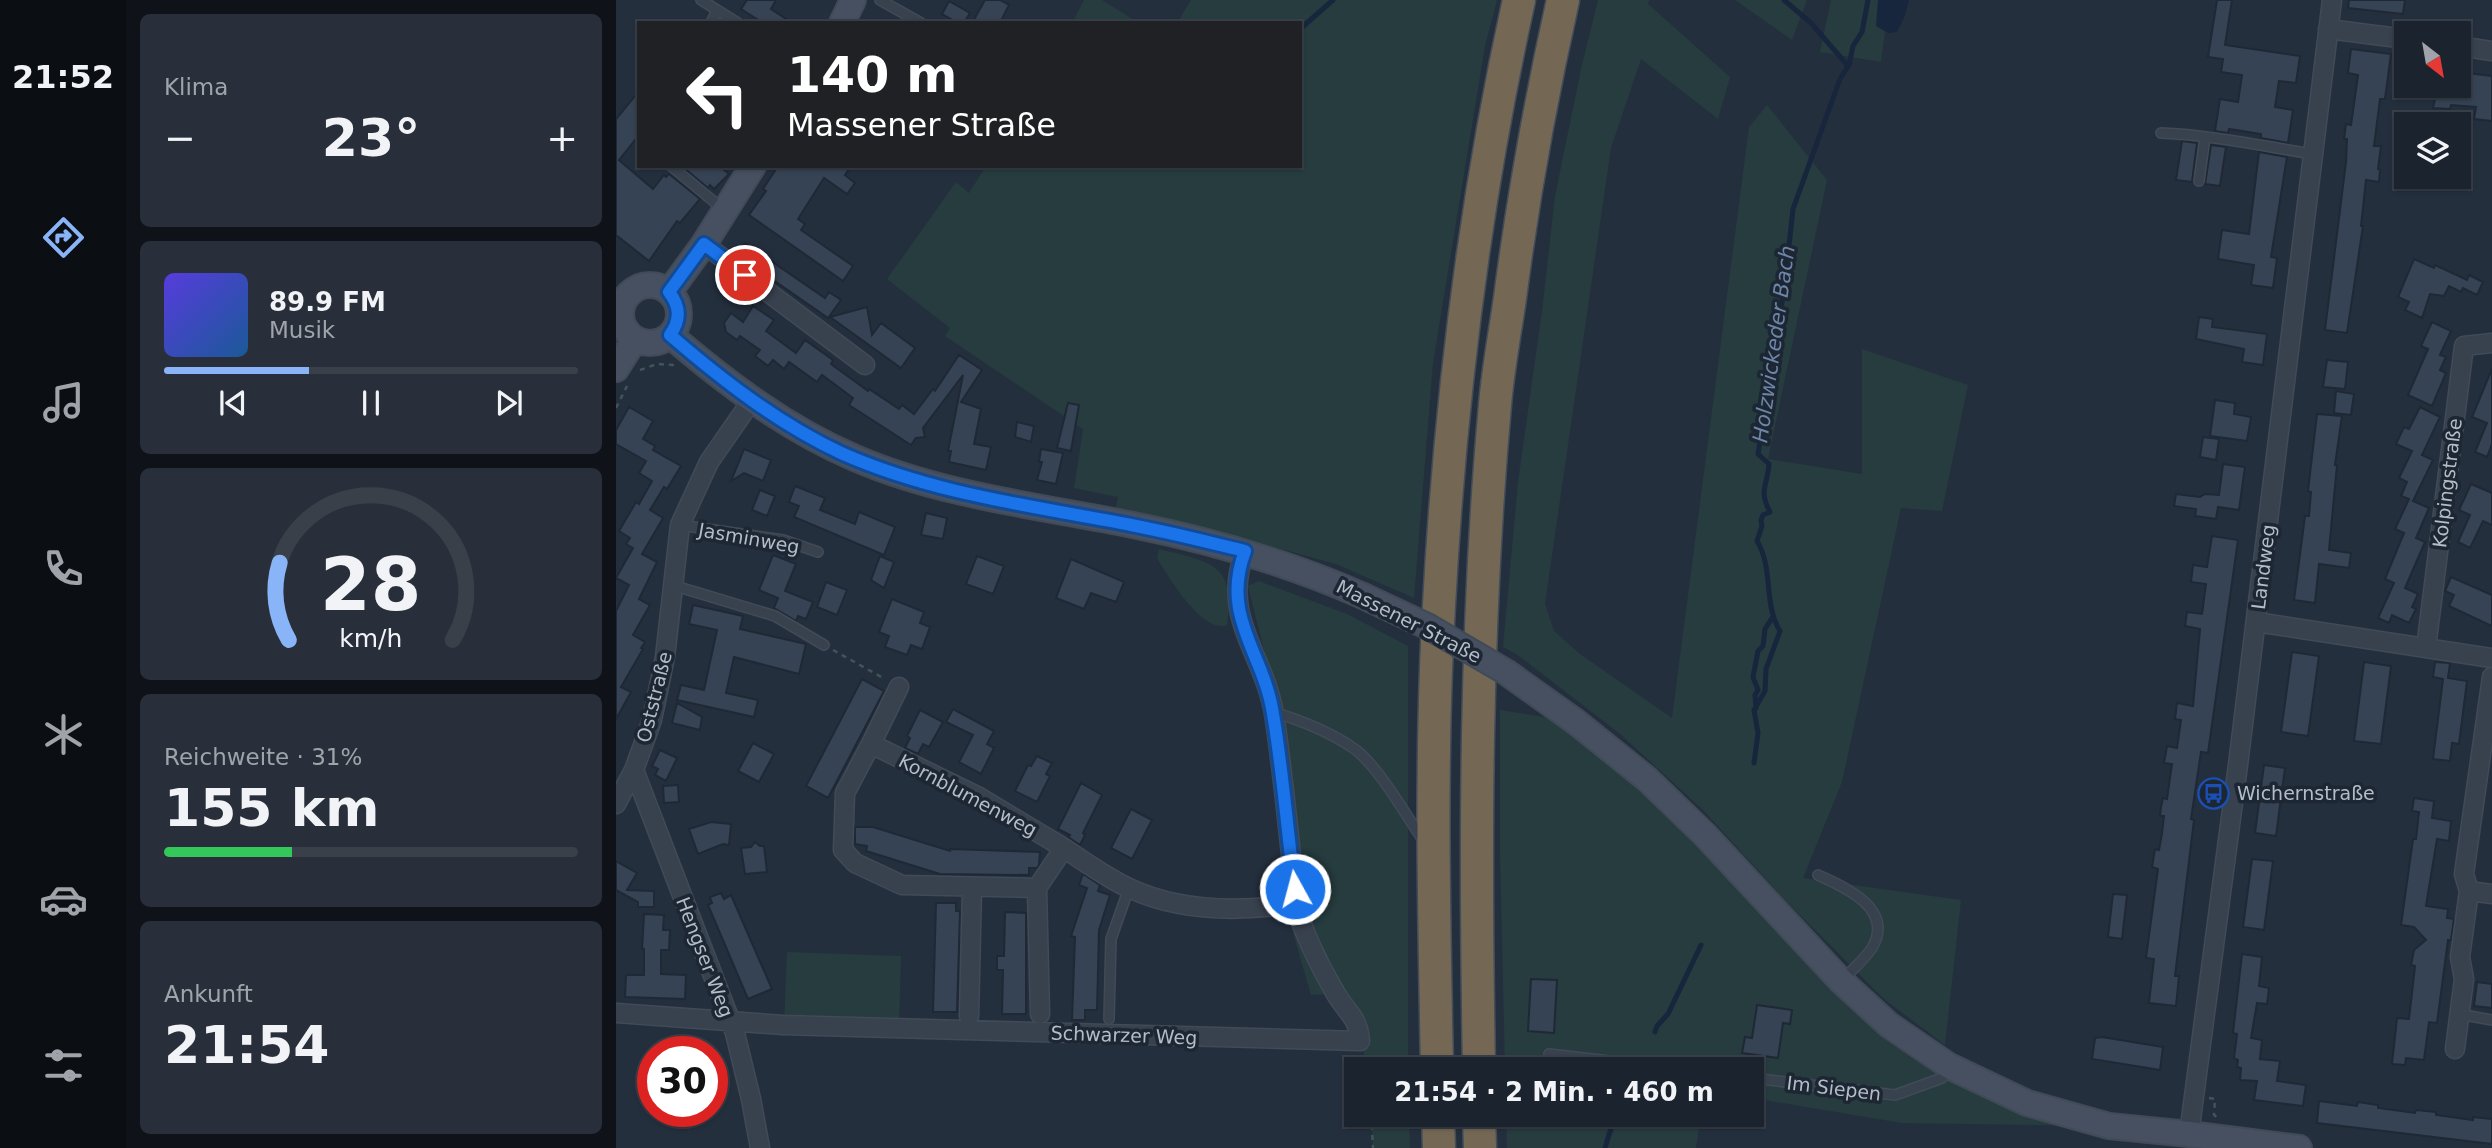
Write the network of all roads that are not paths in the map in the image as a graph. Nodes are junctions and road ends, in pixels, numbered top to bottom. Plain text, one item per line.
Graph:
1 (701, 0) edge
2 (853, 0) edge
3 (880, 0) edge
4 (1520, 0) edge
5 (1563, 0) edge
6 (2332, 0) edge
7 (716, 10) junction
8 (712, 21) edge
9 (735, 21) edge
10 (843, 21) edge
11 (917, 21) edge
12 (2328, 29) junction
13 (2394, 37) edge
14 (2471, 48) edge
15 (2492, 51) edge
16 (2161, 133) dead end
17 (2205, 137) junction
18 (2313, 153) junction
19 (673, 168) edge
20 (752, 168) edge
21 (2199, 181) dead end
22 (726, 211) junction
23 (704, 244) junction
24 (623, 286) edge
25 (669, 292) junction
26 (670, 335) junction
27 (635, 339) junction
28 (2492, 343) edge
29 (865, 365) dead end
30 (616, 369) edge
31 (752, 400) junction
32 (680, 525) junction
33 (1245, 551) junction
34 (818, 552) dead end
35 (672, 585) junction
36 (2256, 622) junction
37 (824, 645) road end
38 (2426, 648) junction
39 (2492, 658) edge
40 (2492, 677) edge
41 (899, 687) road end
42 (1273, 712) junction
43 (871, 744) junction
44 (2487, 745) edge
45 (634, 770) junction
46 (616, 804) edge
47 (1064, 848) junction
48 (1433, 853) junction
49 (1818, 875) dead end
50 (972, 888) junction
51 (1037, 888) junction
52 (1129, 888) junction
53 (2469, 891) junction
54 (2492, 894) edge
55 (1294, 899) junction
56 (1841, 981) junction
57 (616, 1013) edge
58 (1040, 1014) dead end
59 (2459, 1014) junction
60 (969, 1016) dead end
61 (729, 1019) junction
62 (1109, 1019) dead end
63 (2492, 1020) edge
64 (2455, 1049) dead end
65 (1549, 1054) dead end
66 (1437, 1057) edge
67 (1479, 1057) edge
68 (1575, 1057) edge
69 (1949, 1066) junction
70 (1764, 1079) edge
71 (1438, 1127) edge
72 (1479, 1127) edge
73 (2188, 1141) edge
74 (760, 1148) edge
75 (1438, 1148) edge
76 (1480, 1148) edge
77 (2299, 1148) edge

1 - 7 lane
2 - 10 main road
3 - 11 lane
4 - 48 highway
5 - 67 highway
6 - 12 street, Landweg
7 - 8 lane
7 - 9 lane
12 - 13 street
12 - 18 street, Landweg
14 - 15 street
16 - 17 lane
17 - 18 lane
17 - 21 lane
18 - 36 street, Landweg
19 - 22 lane
20 - 22 main road
22 - 23 main road
23 - 25 main road
23 - 29 street
24 - 25 main road
24 - 27 main road
25 - 26 main road
26 - 27 main road
26 - 31 main road, Massener Straße
27 - 30 main road
28 - 38 street, Kolpingstraße
31 - 32 street, Oststraße
31 - 33 main road, Massener Straße
32 - 34 lane, Jasminweg
32 - 35 street, Oststraße
33 - 42 street
33 - 56 main road, Massener Straße, bridge
35 - 37 lane
35 - 45 street, Oststraße
36 - 38 street
36 - 73 street, Landweg
38 - 39 street
40 - 44 street
41 - 43 street
42 - 48 lane
42 - 55 street
43 - 47 street, Kornblumenweg
43 - 50 street
44 - 53 street
45 - 46 street, Oststraße
45 - 61 street, Hengser Weg
47 - 51 street
47 - 52 street, Kornblumenweg
48 - 66 highway
49 - 56 lane
50 - 51 street
50 - 60 street
51 - 58 street
52 - 55 street, Kornblumenweg
52 - 62 lane
53 - 54 street
53 - 59 street
55 - 61 street, Schwarzer Weg
56 - 69 main road, Massener Straße
57 - 61 street
59 - 63 lane
59 - 64 street
61 - 74 street, Hengser Weg
65 - 68 lane
69 - 70 lane, Im Siepen
69 - 73 main road, Massener Straße
71 - 75 highway
72 - 76 highway
73 - 77 main road, Massener Straße

